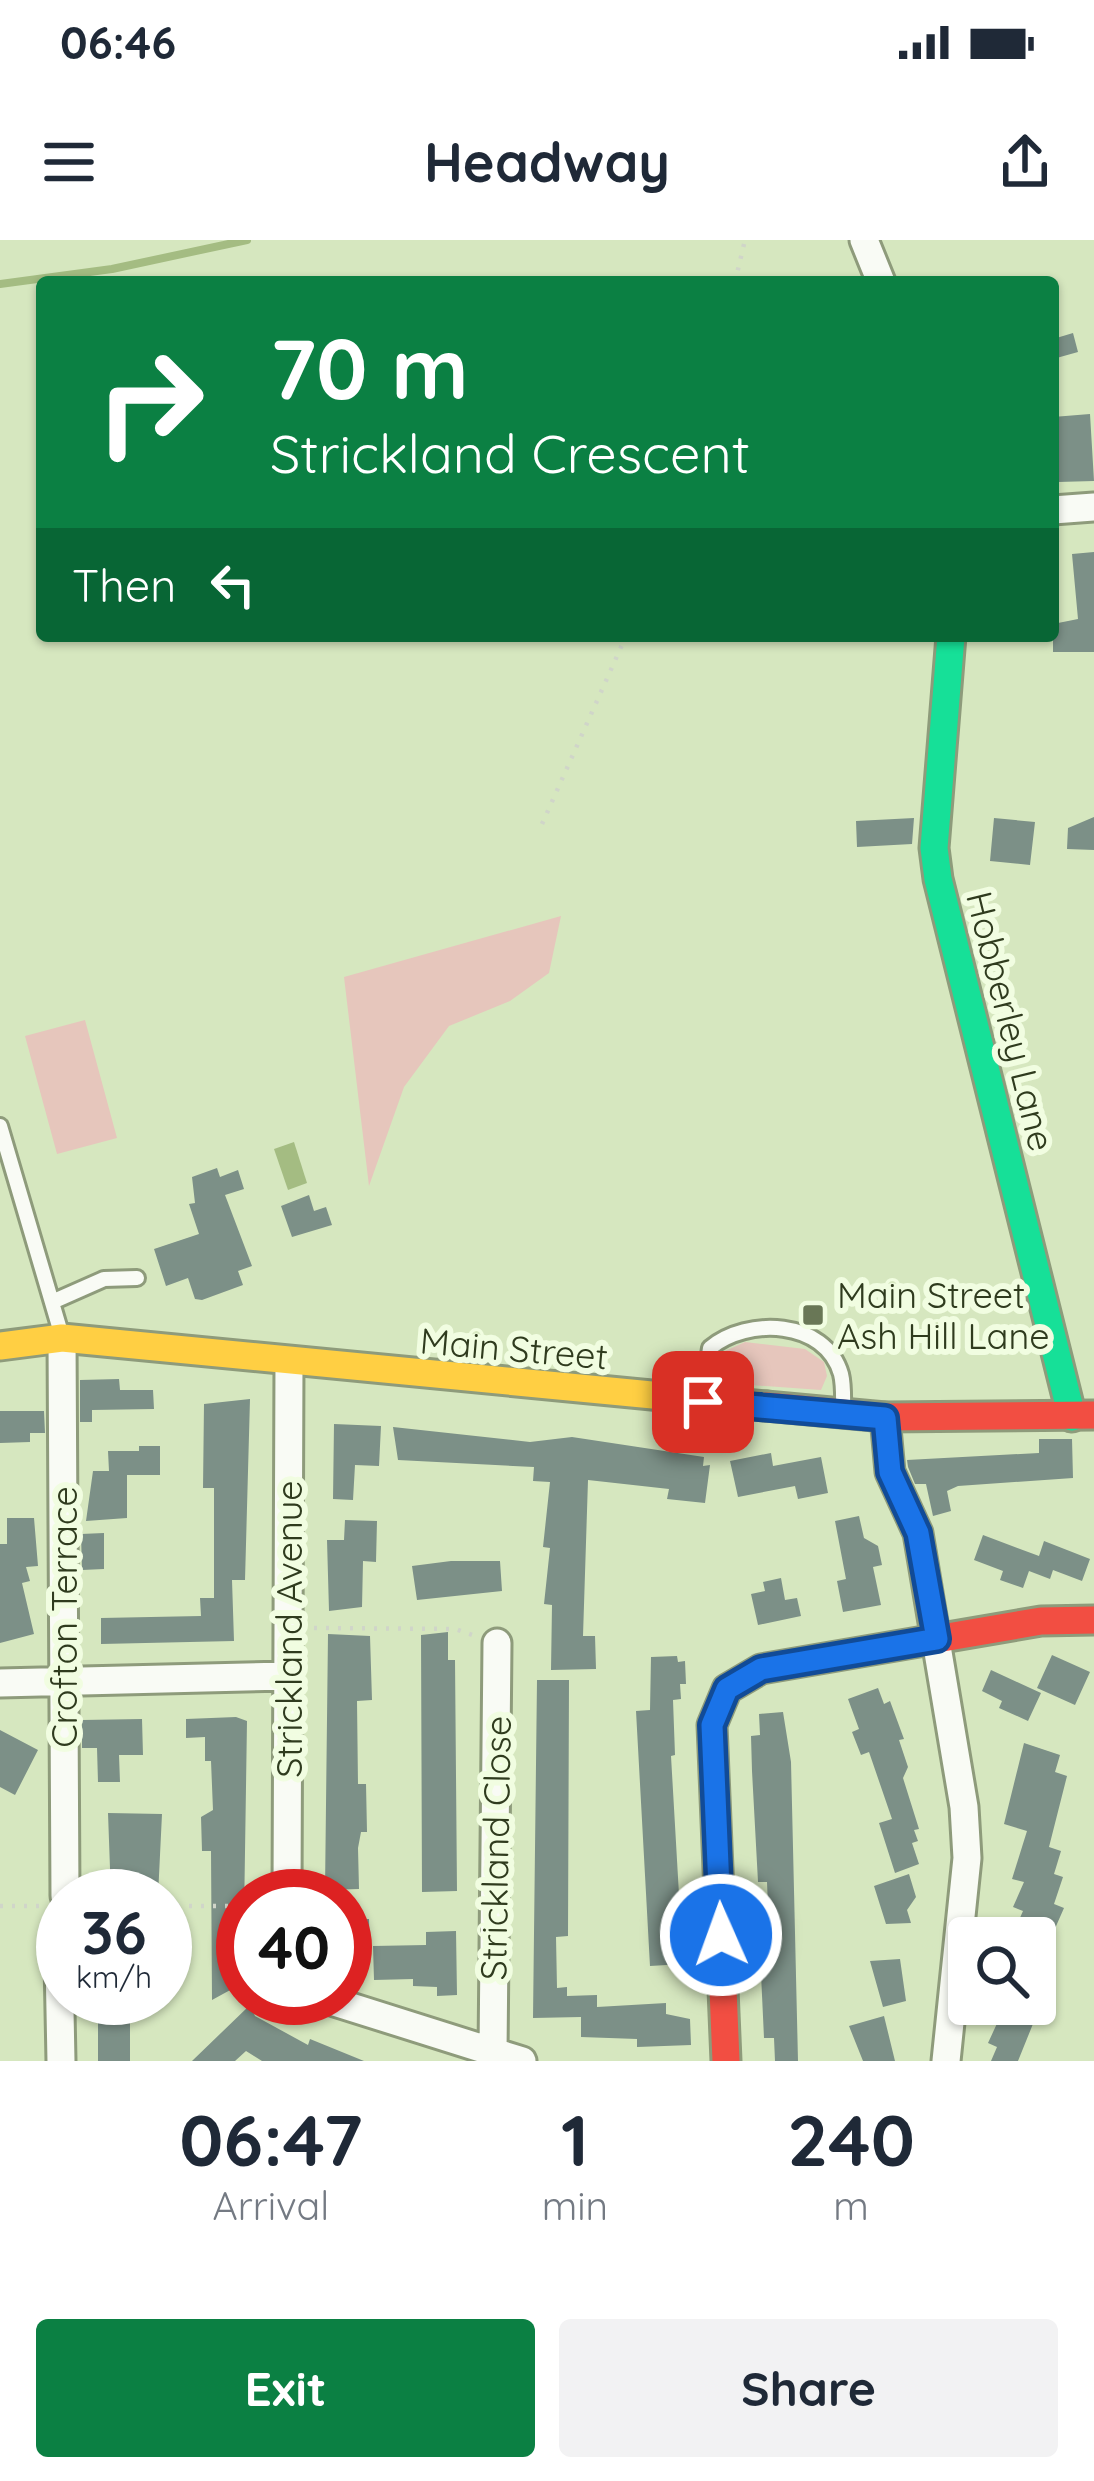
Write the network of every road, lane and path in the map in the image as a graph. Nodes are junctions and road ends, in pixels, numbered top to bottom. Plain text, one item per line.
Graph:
1 (745, 240) edge
2 (864, 240) edge
3 (736, 276) edge
4 (879, 276) edge
5 (1094, 506) edge
6 (1059, 509) edge
7 (623, 642) edge
8 (951, 642) edge
9 (542, 824) dead end
10 (0, 1126) edge
11 (136, 1278) dead end
12 (52, 1303) junction
13 (62, 1338) junction
14 (0, 1346) edge
15 (289, 1362) junction
16 (703, 1402) junction
17 (843, 1414) junction
18 (1083, 1416) edge
19 (885, 1418) junction
20 (1094, 1620) edge
21 (287, 1628) junction
22 (937, 1639) junction
23 (497, 1643) joint
24 (287, 1676) junction
25 (64, 1678) junction
26 (0, 1683) edge
27 (65, 1869) edge
28 (286, 1869) edge
29 (0, 1906) edge
30 (36, 1906) edge
31 (372, 2014) edge
32 (61, 2025) edge
33 (493, 2053) junction
34 (62, 2061) edge
35 (522, 2061) edge
36 (726, 2061) edge
37 (946, 2061) edge

1 - 3 path
2 - 4 street
5 - 6 street
7 - 9 path
8 - 18 street, Hobberley Lane
10 - 12 lane
11 - 12 lane
12 - 13 lane
13 - 14 street, Main Street
13 - 15 street, Main Street
13 - 25 street, Crofton Terrace
15 - 16 street, Main Street
15 - 21 street, Strickland Avenue
16 - 17 street, Main Street
16 - 17 lane
17 - 19 street, Main Street
18 - 19 street, Main Street
19 - 22 street
20 - 22 street
21 - 23 path
21 - 24 street, Strickland Avenue
22 - 36 street
22 - 37 street
23 - 33 street, Strickland Close
24 - 25 street
24 - 28 street, Strickland Avenue
25 - 26 street
25 - 27 street, Crofton Terrace
29 - 30 path
31 - 33 street
32 - 34 street
33 - 35 street

